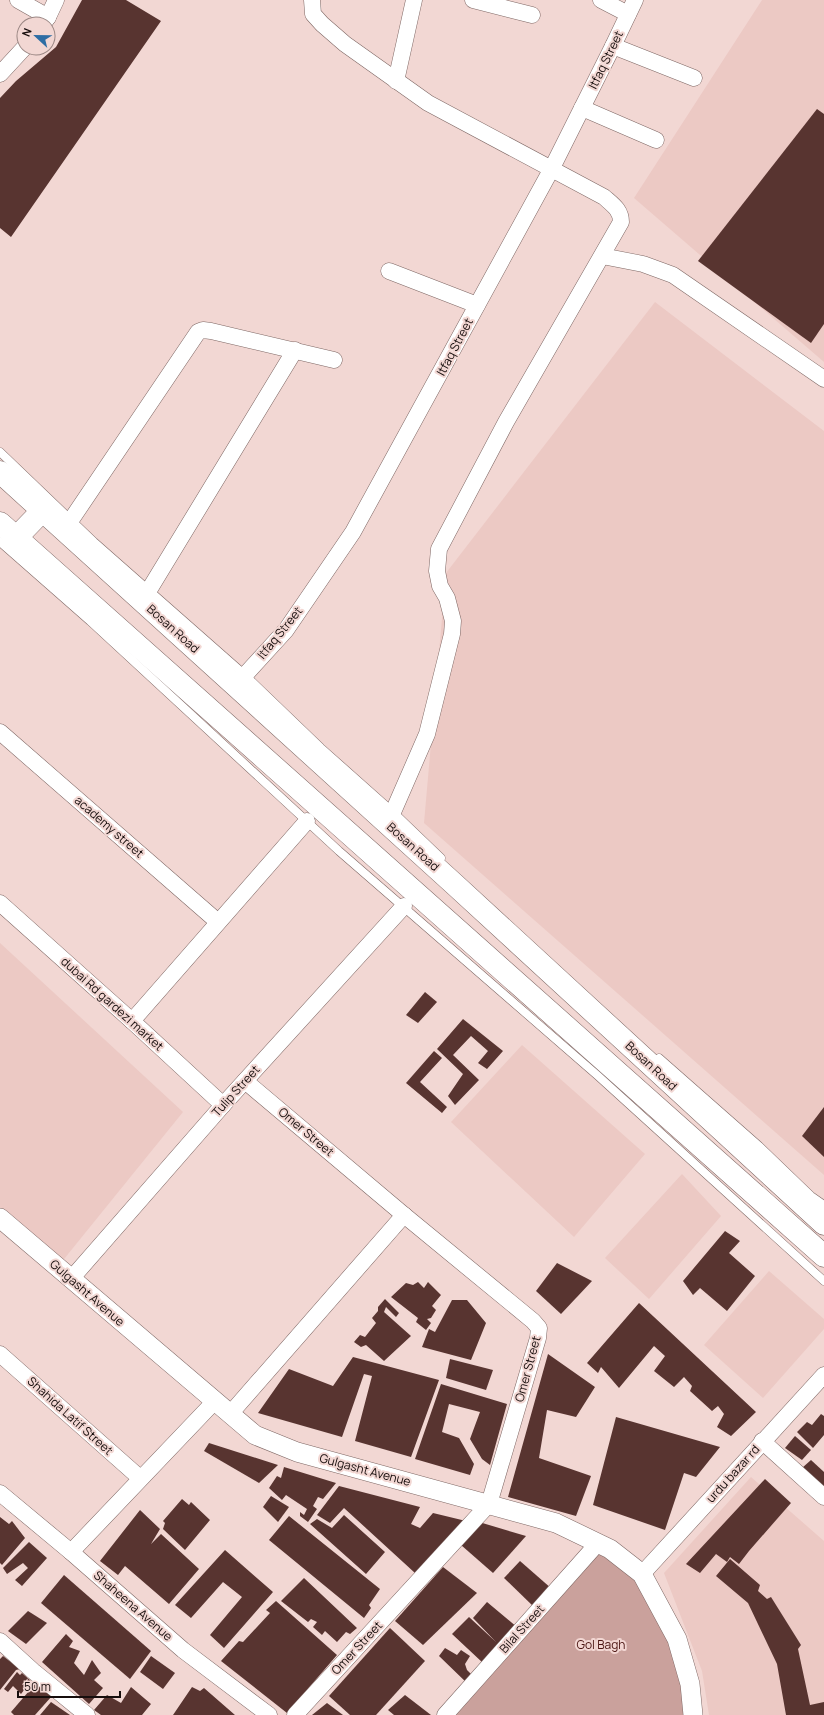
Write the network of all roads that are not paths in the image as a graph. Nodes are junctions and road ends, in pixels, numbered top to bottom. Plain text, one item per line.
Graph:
1 (18, 0) edge
2 (56, 0) edge
3 (312, 0) edge
4 (414, 0) edge
5 (472, 0) edge
6 (601, 0) edge
7 (632, 7) edge
8 (532, 15) dead end
9 (40, 16) edge
10 (48, 16) edge
11 (613, 46) junction
12 (17, 56) edge
13 (0, 74) edge
14 (694, 78) dead end
15 (396, 81) junction
16 (582, 108) junction
17 (656, 140) dead end
18 (551, 170) junction
19 (602, 256) junction
20 (389, 271) dead end
21 (477, 305) junction
22 (295, 350) junction
23 (334, 360) dead end
24 (824, 379) edge
25 (0, 452) edge
26 (0, 472) edge
27 (42, 511) junction
28 (71, 520) junction
29 (0, 523) edge
30 (8, 540) edge
31 (148, 590) junction
32 (245, 675) junction
33 (248, 697) junction
34 (226, 723) junction
35 (0, 732) edge
36 (393, 812) junction
37 (307, 821) junction
38 (445, 861) dead end
39 (0, 903) edge
40 (404, 906) junction
41 (218, 922) junction
42 (520, 933) dead end
43 (583, 991) dead end
44 (132, 1022) junction
45 (654, 1053) dead end
46 (245, 1081) junction
47 (222, 1106) junction
48 (824, 1205) edge
49 (404, 1215) junction
50 (0, 1218) edge
51 (824, 1224) edge
52 (824, 1256) edge
53 (71, 1279) junction
54 (824, 1281) edge
55 (0, 1354) edge
56 (824, 1375) edge
57 (214, 1402) junction
58 (230, 1414) junction
59 (762, 1441) junction
60 (140, 1478) junction
61 (0, 1493) edge
62 (824, 1497) edge
63 (489, 1504) junction
64 (598, 1543) junction
65 (71, 1552) junction
66 (642, 1574) junction
67 (0, 1642) edge
68 (87, 1715) edge
69 (270, 1715) edge
70 (295, 1715) edge
71 (445, 1715) edge
72 (693, 1715) edge

1 - 9 street
2 - 10 street
3 - 15 street
4 - 15 street
5 - 8 street
6 - 7 street
7 - 11 street, Itfaq Street
11 - 14 street
11 - 16 street, Itfaq Street
12 - 13 street
15 - 18 street
16 - 17 street
16 - 18 street, Itfaq Street
18 - 19 street
18 - 21 street, Itfaq Street
19 - 24 street
19 - 36 street
20 - 21 street
21 - 32 street, Itfaq Street
22 - 23 street
22 - 28 street
22 - 31 street
25 - 28 lane
26 - 27 main road, Bosan Road
27 - 30 main road
27 - 33 main road, Bosan Road
28 - 31 lane
29 - 30 main road
30 - 34 main road
30 - 37 lane
31 - 32 lane
32 - 36 lane
33 - 34 main road
33 - 51 main road, Bosan Road
34 - 52 main road
35 - 41 street, academy street
36 - 38 lane
37 - 40 lane
37 - 41 street
39 - 44 street, dubai Rd gardezi market
40 - 46 street, Tulip Street
40 - 54 lane
41 - 44 street
42 - 43 lane
44 - 47 street, dubai Rd gardezi market
45 - 48 lane
46 - 47 street, Tulip Street
46 - 49 street, Omer Street
47 - 53 street, Tulip Street
49 - 58 street
49 - 63 street, Omer Street
50 - 53 street, Gulgasht Avenue
53 - 57 street, Gulgasht Avenue
55 - 60 street, Shahida Latif Street
56 - 59 street, urdu bazar rd
57 - 58 street, Gulgasht Avenue
57 - 60 street
58 - 63 street, Gulgasht Avenue
59 - 62 street
59 - 66 street, urdu bazar rd
60 - 65 street
61 - 65 street, Shaheena Avenue
63 - 64 street, Gulgasht Avenue
63 - 70 street, Omer Street
64 - 66 street, Gulgasht Avenue
64 - 71 street, Bilal Street
65 - 69 street, Shaheena Avenue
66 - 72 street, Gulgasht Avenue
67 - 68 street

